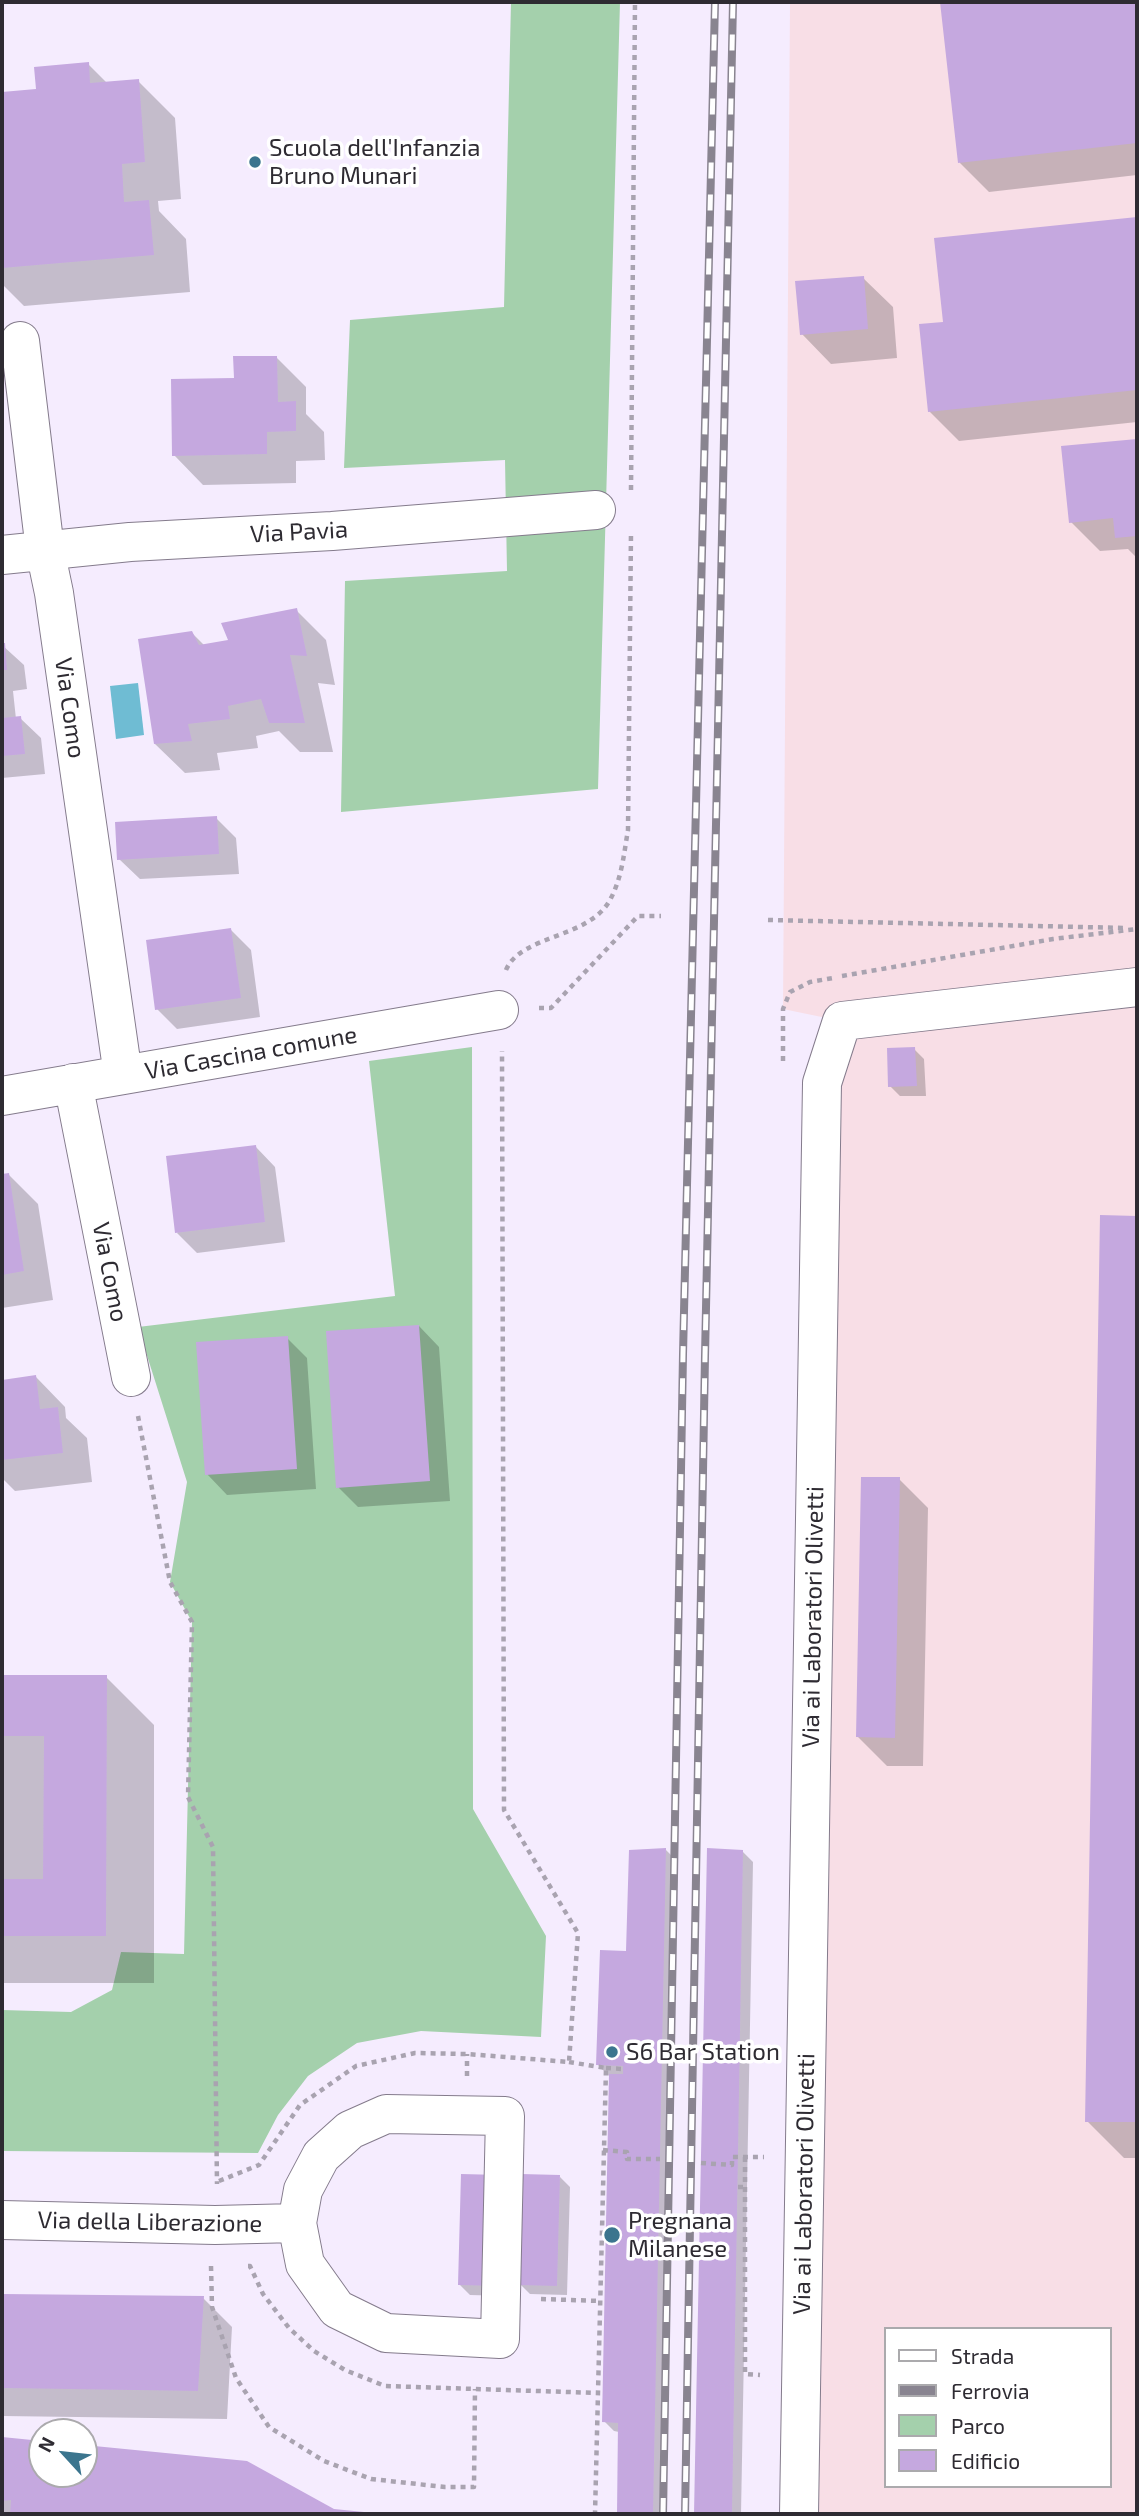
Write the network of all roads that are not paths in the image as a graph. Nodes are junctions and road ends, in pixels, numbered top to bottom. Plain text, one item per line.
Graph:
1 (20, 341) dead end
2 (614, 515) road end
3 (45, 550) junction
4 (2, 555) edge
5 (1137, 987) edge
6 (499, 1010) road end
7 (122, 1075) junction
8 (73, 1083) junction
9 (2, 1096) edge
10 (131, 1377) road end
11 (2, 2220) edge
12 (297, 2223) junction
13 (799, 2514) edge

1 - 3 street, Via Como
2 - 3 street, Via Pavia
3 - 4 street, Via Pavia
3 - 7 street, Via Como
5 - 13 street, Via ai Laboratori Olivetti
6 - 7 street, Via Cascina comune
7 - 8 street, Via Cascina comune
8 - 9 street, Via Cascina comune
8 - 10 street, Via Como
11 - 12 street, Via della Liberazione
12 - 12 street, Via della Liberazione

